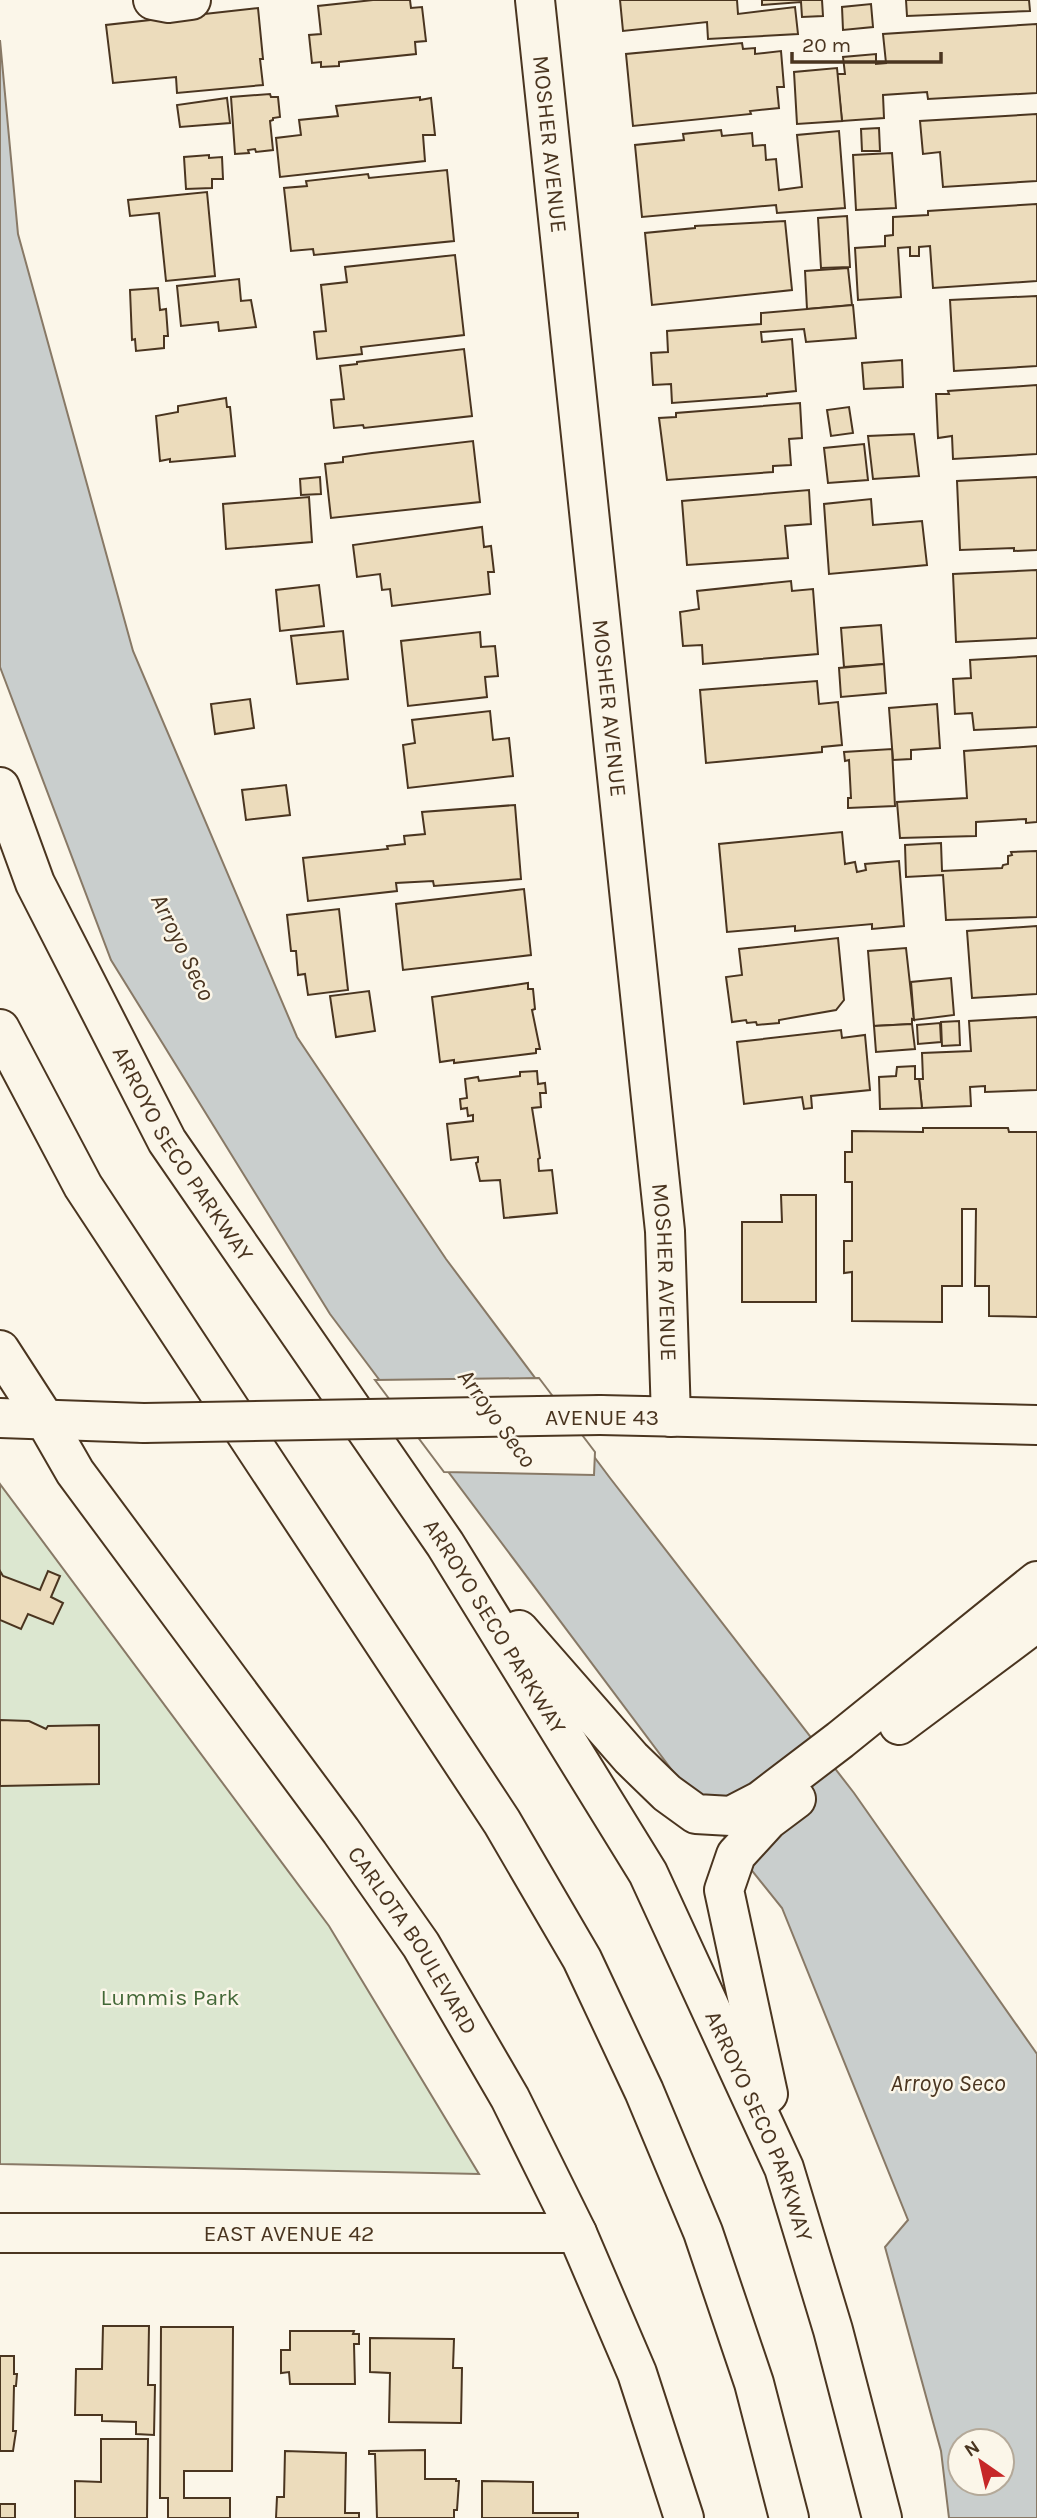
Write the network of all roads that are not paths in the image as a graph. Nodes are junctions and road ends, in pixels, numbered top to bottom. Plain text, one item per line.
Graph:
1 (153, 0) edge
2 (191, 0) edge
3 (535, 0) edge
4 (0, 787) edge
5 (0, 1029) edge
6 (0, 1076) edge
7 (83, 1186) junction
8 (0, 1350) edge
9 (671, 1417) junction
10 (0, 1418) edge
11 (44, 1418) junction
12 (1037, 1425) edge
13 (444, 1544) junction
14 (1037, 1581) edge
15 (1037, 1622) edge
16 (848, 1748) junction
17 (784, 2168) junction
18 (0, 2233) edge
19 (578, 2233) junction
20 (684, 2518) edge
21 (789, 2518) edge
22 (882, 2518) edge

1 - 2 main road
3 - 9 main road, MOSHER AVENUE
4 - 13 main road, ARROYO SECO PARKWAY
5 - 7 main road
6 - 7 main road
7 - 21 main road
8 - 11 main road, CARLOTA BOULEVARD
9 - 11 main road, AVENUE 43, bridge
9 - 12 main road, AVENUE 43
10 - 11 main road, AVENUE 43
11 - 19 main road, CARLOTA BOULEVARD
13 - 16 main road
13 - 17 main road, ARROYO SECO PARKWAY
14 - 16 main road
15 - 16 main road
16 - 17 main road
17 - 22 main road, ARROYO SECO PARKWAY
18 - 19 main road, EAST AVENUE 42
19 - 20 main road, CARLOTA BOULEVARD

